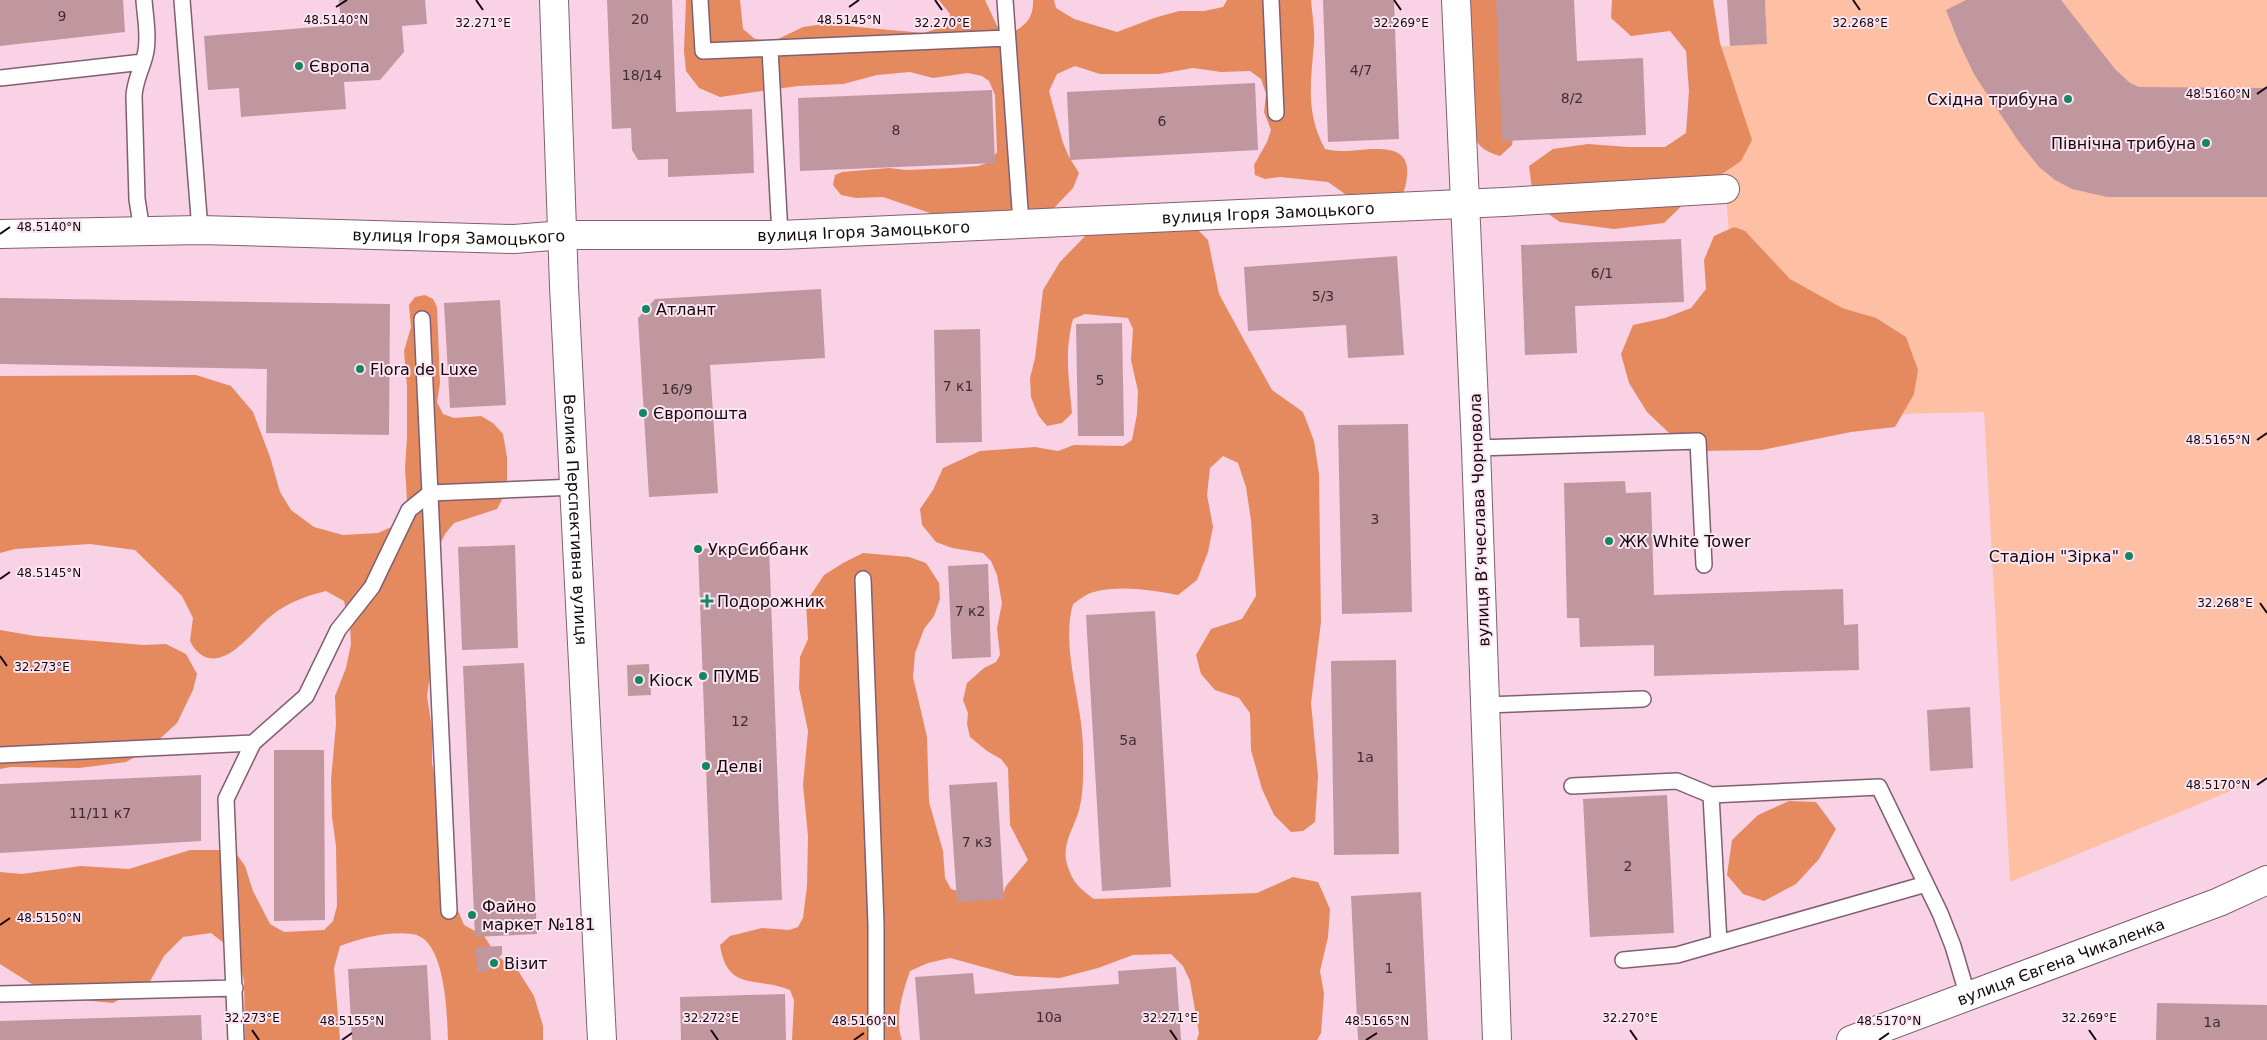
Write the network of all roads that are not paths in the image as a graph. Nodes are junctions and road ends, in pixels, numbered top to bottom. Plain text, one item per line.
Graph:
1 (144, 0) edge
2 (182, 0) edge
3 (554, 0) edge
4 (700, 0) edge
5 (1005, 0) edge
6 (1271, 0) edge
7 (1456, 0) edge
8 (1007, 38) junction
9 (770, 49) junction
10 (143, 62) junction
11 (0, 78) edge
12 (1276, 113) dead end
13 (1725, 189) dead end
14 (1466, 202) junction
15 (1021, 223) junction
16 (200, 230) junction
17 (142, 231) junction
18 (0, 234) edge
19 (780, 234) junction
20 (564, 235) junction
21 (422, 319) dead end
22 (1476, 448) junction
23 (576, 487) junction
24 (430, 493) junction
25 (1704, 566) dead end
26 (863, 580) dead end
27 (1644, 699) dead end
28 (1486, 705) junction
29 (253, 743) junction
30 (0, 756) edge
31 (1572, 786) dead end
32 (1711, 795) junction
33 (2267, 880) edge
34 (1926, 884) junction
35 (449, 911) dead end
36 (1719, 943) junction
37 (1623, 960) dead end
38 (235, 988) junction
39 (0, 994) edge
40 (1968, 996) junction
41 (236, 1040) edge
42 (602, 1040) edge
43 (876, 1040) edge
44 (1497, 1040) edge
45 (1852, 1040) edge

1 - 10 lane
2 - 16 lane
3 - 20 street, Велика Перспективна вулиця
4 - 9 lane
5 - 8 lane
6 - 12 lane
7 - 14 street, вулиця Вʼячеслава Чорновола
8 - 9 lane
8 - 15 lane
9 - 19 lane
10 - 11 lane
10 - 17 lane
13 - 14 street, вулиця Ігоря Замоцького
14 - 15 street, вулиця Ігоря Замоцького
14 - 22 street, вулиця Вʼячеслава Чорновола
15 - 19 street, вулиця Ігоря Замоцького
16 - 17 street, вулиця Ігоря Замоцького
16 - 20 street, вулиця Ігоря Замоцького
17 - 18 street, вулиця Ігоря Замоцького
19 - 20 street, вулиця Ігоря Замоцького
20 - 23 street, Велика Перспективна вулиця
21 - 24 lane
22 - 25 lane
22 - 28 street, вулиця Вʼячеслава Чорновола
23 - 24 lane
23 - 42 street, Велика Перспективна вулиця
24 - 29 lane
24 - 35 lane
26 - 43 lane
27 - 28 lane
28 - 44 street, вулиця Вʼячеслава Чорновола
29 - 30 lane
29 - 38 lane
31 - 32 lane
32 - 34 lane
32 - 36 lane
33 - 40 street, вулиця Євгена Чикаленка
34 - 36 lane
34 - 40 lane
36 - 37 lane
38 - 39 lane
38 - 41 lane
40 - 45 street, вулиця Євгена Чикаленка

